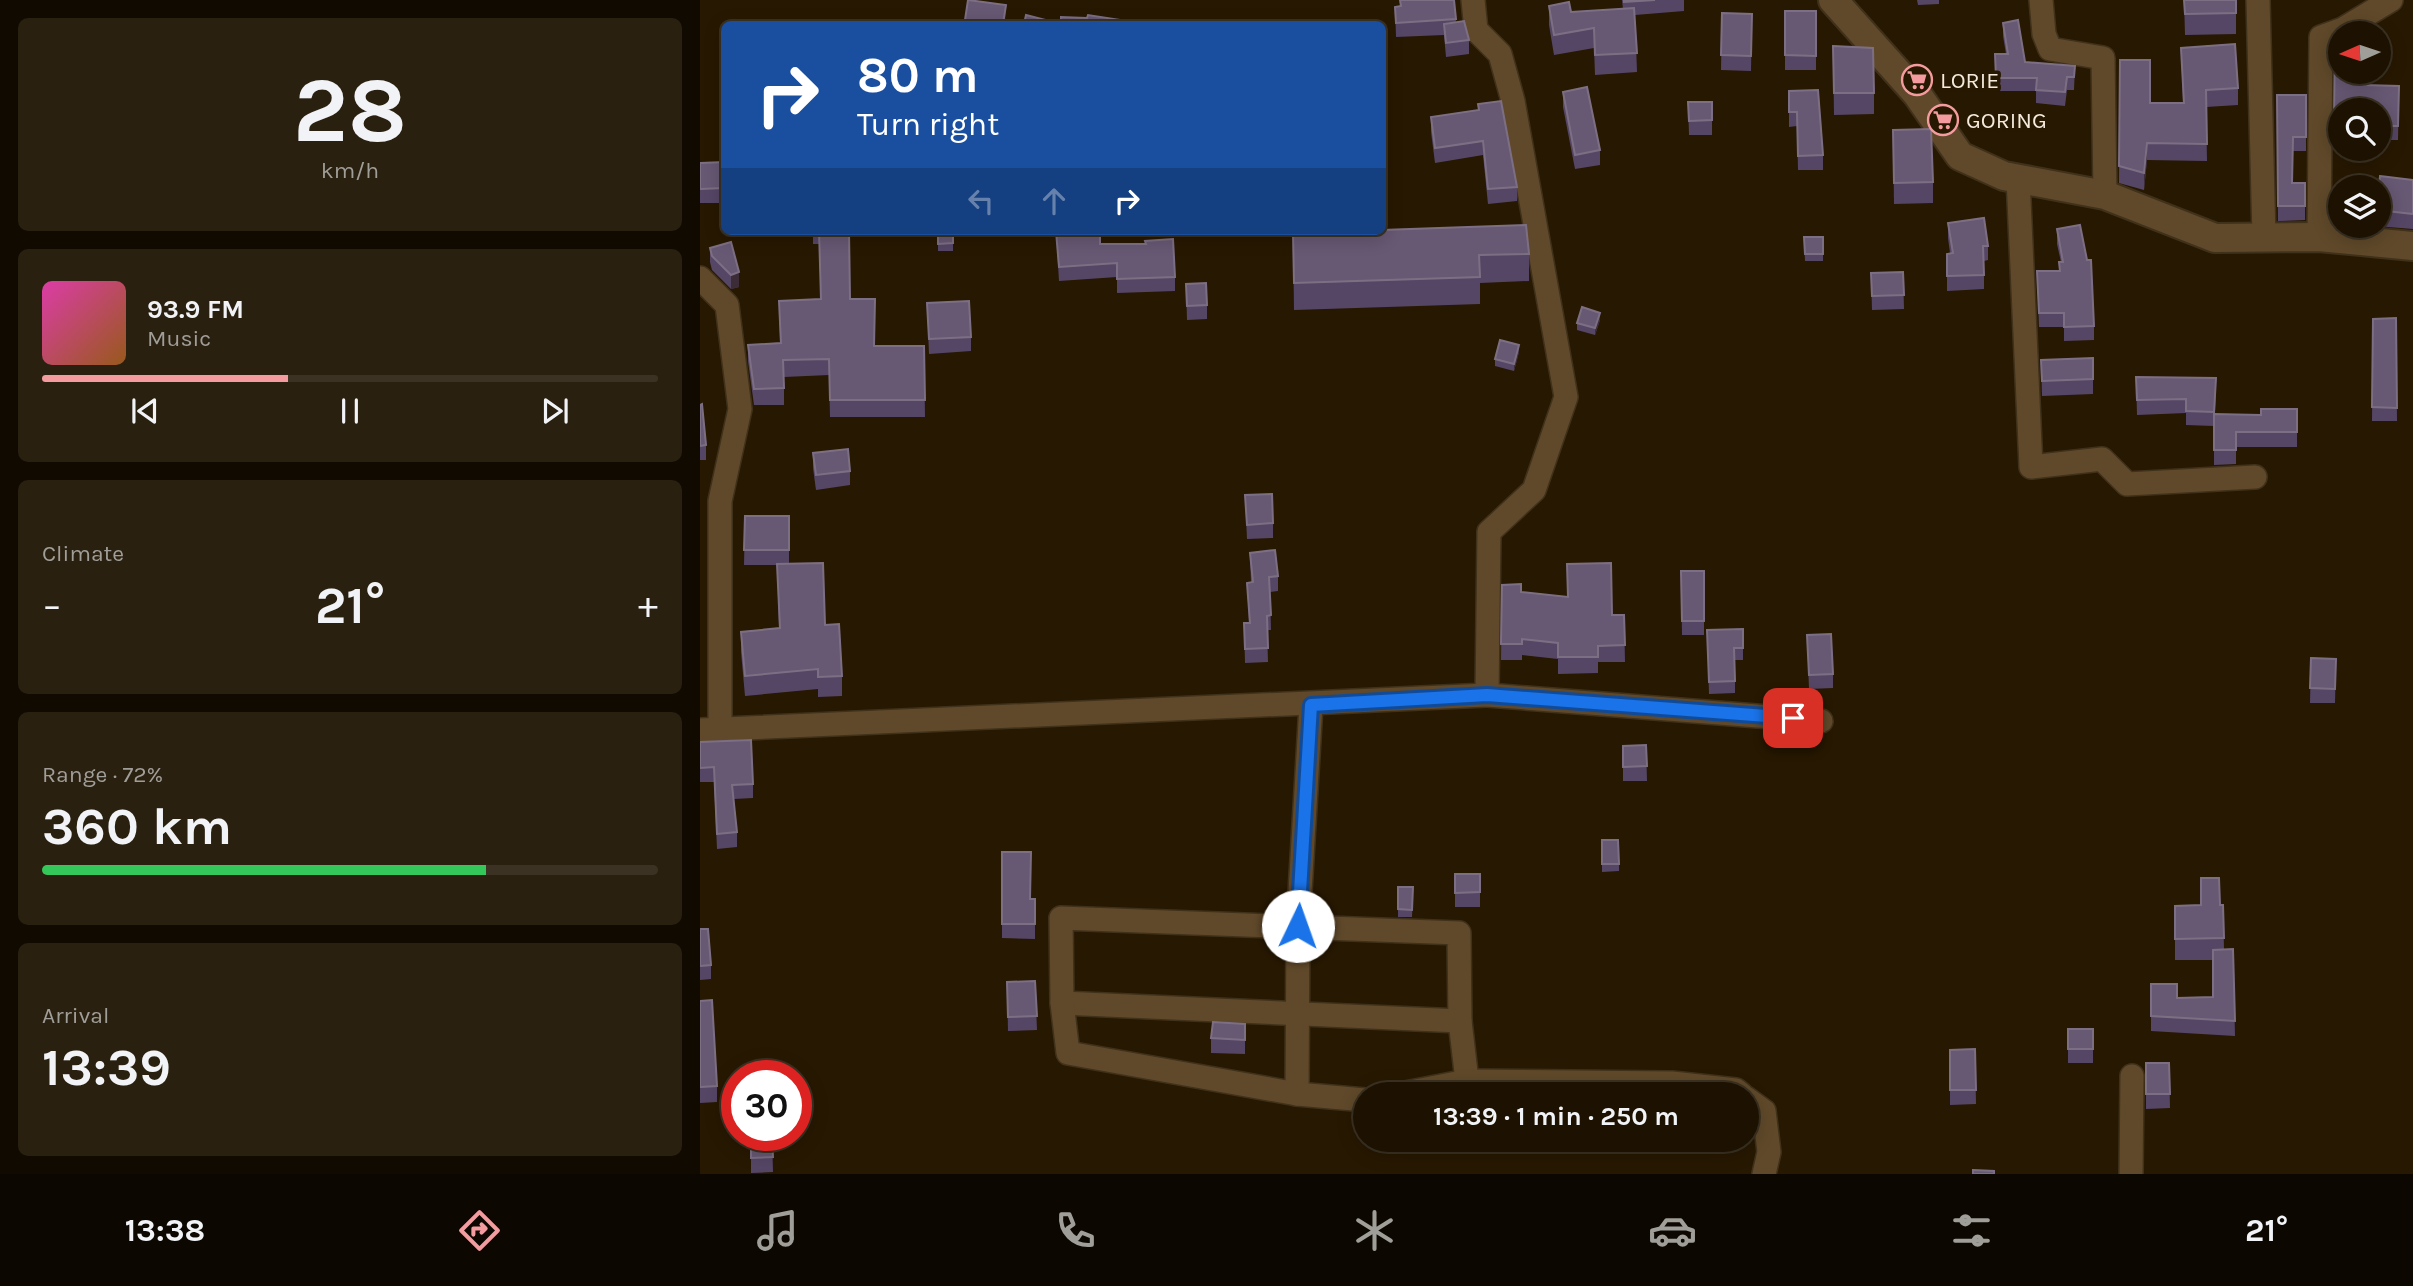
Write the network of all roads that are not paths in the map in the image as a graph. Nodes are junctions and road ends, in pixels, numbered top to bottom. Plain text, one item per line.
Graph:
1 (1473, 0) edge
2 (1833, 0) edge
3 (2041, 0) edge
4 (2258, 0) edge
5 (2391, 0) edge
6 (2018, 178) junction
7 (2105, 195) junction
8 (2319, 237) junction
9 (2264, 238) junction
10 (2413, 246) edge
11 (700, 278) edge
12 (2255, 477) dead end
13 (1487, 695) junction
14 (1311, 705) junction
15 (1821, 721) dead end
16 (710, 729) edge
17 (1298, 926) junction
18 (1062, 1003) junction
19 (1296, 1014) junction
20 (1460, 1021) junction
21 (2132, 1076) dead end
22 (1467, 1081) junction
23 (1462, 1082) edge
24 (1570, 1082) edge
25 (1297, 1094) junction
26 (1353, 1099) edge
27 (1759, 1107) edge
28 (1765, 1174) edge
29 (2131, 1174) edge

1 - 13 street
2 - 6 street
3 - 7 street
4 - 9 street
5 - 8 street
6 - 7 street
6 - 12 street
7 - 9 street
8 - 9 street
8 - 10 street
11 - 16 street
13 - 14 street
13 - 15 street
14 - 16 street
14 - 17 street
17 - 18 street
17 - 19 street
17 - 20 street
18 - 19 street
18 - 25 street
19 - 20 street
19 - 25 street
20 - 22 street
21 - 29 street
22 - 23 street
22 - 24 street
25 - 26 street
27 - 28 street

